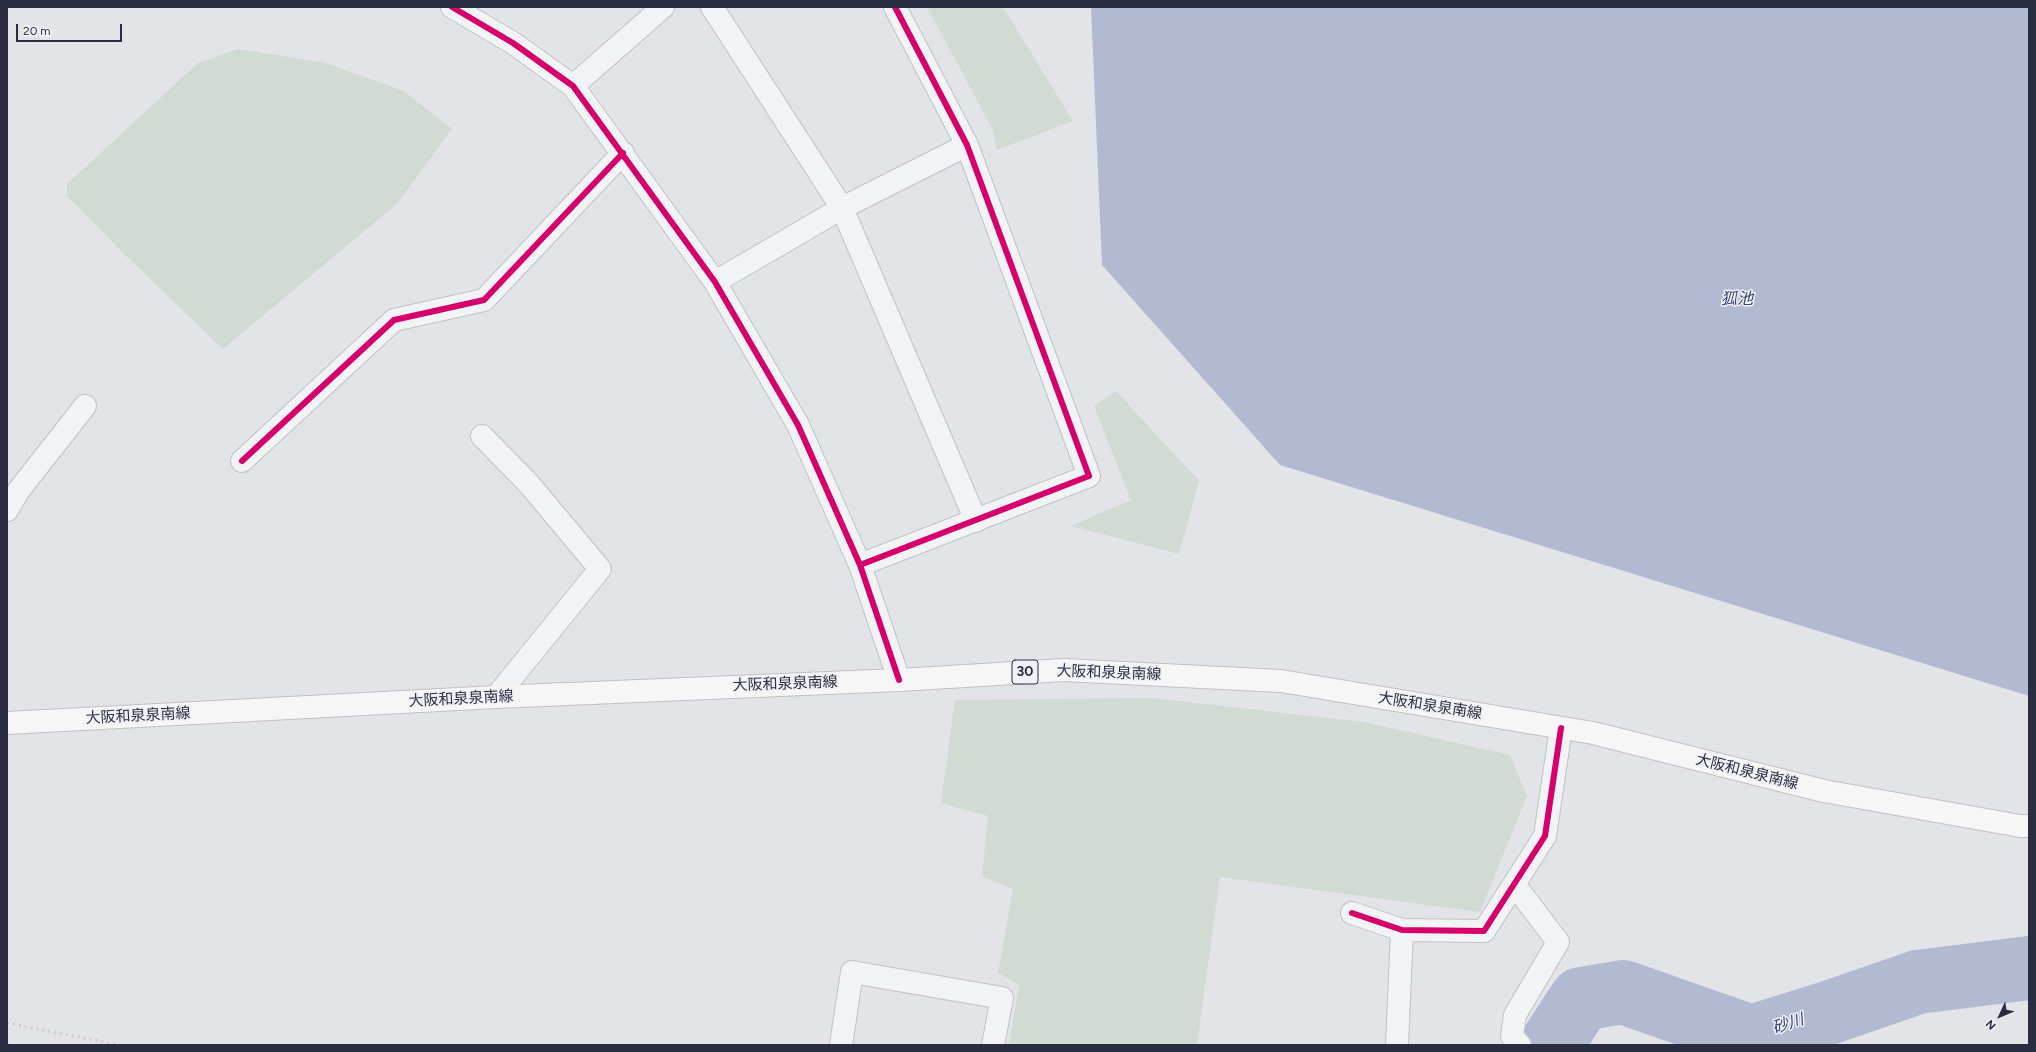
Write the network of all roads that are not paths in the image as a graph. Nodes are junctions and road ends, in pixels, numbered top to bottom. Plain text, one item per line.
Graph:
1 (452, 7) edge
2 (663, 7) edge
3 (712, 7) edge
4 (895, 7) edge
5 (573, 86) junction
6 (967, 145) junction
7 (623, 153) junction
8 (842, 208) junction
9 (715, 282) junction
10 (85, 406) dead end
11 (482, 436) dead end
12 (242, 461) dead end
13 (7, 510) edge
14 (976, 521) junction
15 (860, 565) junction
16 (899, 680) junction
17 (496, 697) junction
18 (7, 723) edge
19 (1561, 728) junction
20 (2029, 826) edge
21 (1514, 884) junction
22 (1352, 913) dead end
23 (1402, 930) junction
24 (841, 1045) edge
25 (994, 1045) edge
26 (1397, 1045) edge
27 (1520, 1045) edge

1 - 5 street
2 - 5 street
3 - 8 street
4 - 6 street
5 - 7 street
6 - 8 street
6 - 14 street
7 - 9 street
7 - 12 street
8 - 9 street
8 - 14 street
9 - 15 street
10 - 13 street
11 - 17 street
14 - 15 street
15 - 16 street
16 - 17 main road, 大阪和泉泉南線 / 30
16 - 19 main road, 大阪和泉泉南線 / 30
17 - 18 main road, 大阪和泉泉南線 / 30
19 - 20 main road, 大阪和泉泉南線 / 30
19 - 21 street
21 - 23 street
21 - 27 street
22 - 23 street
23 - 26 street
24 - 25 street

